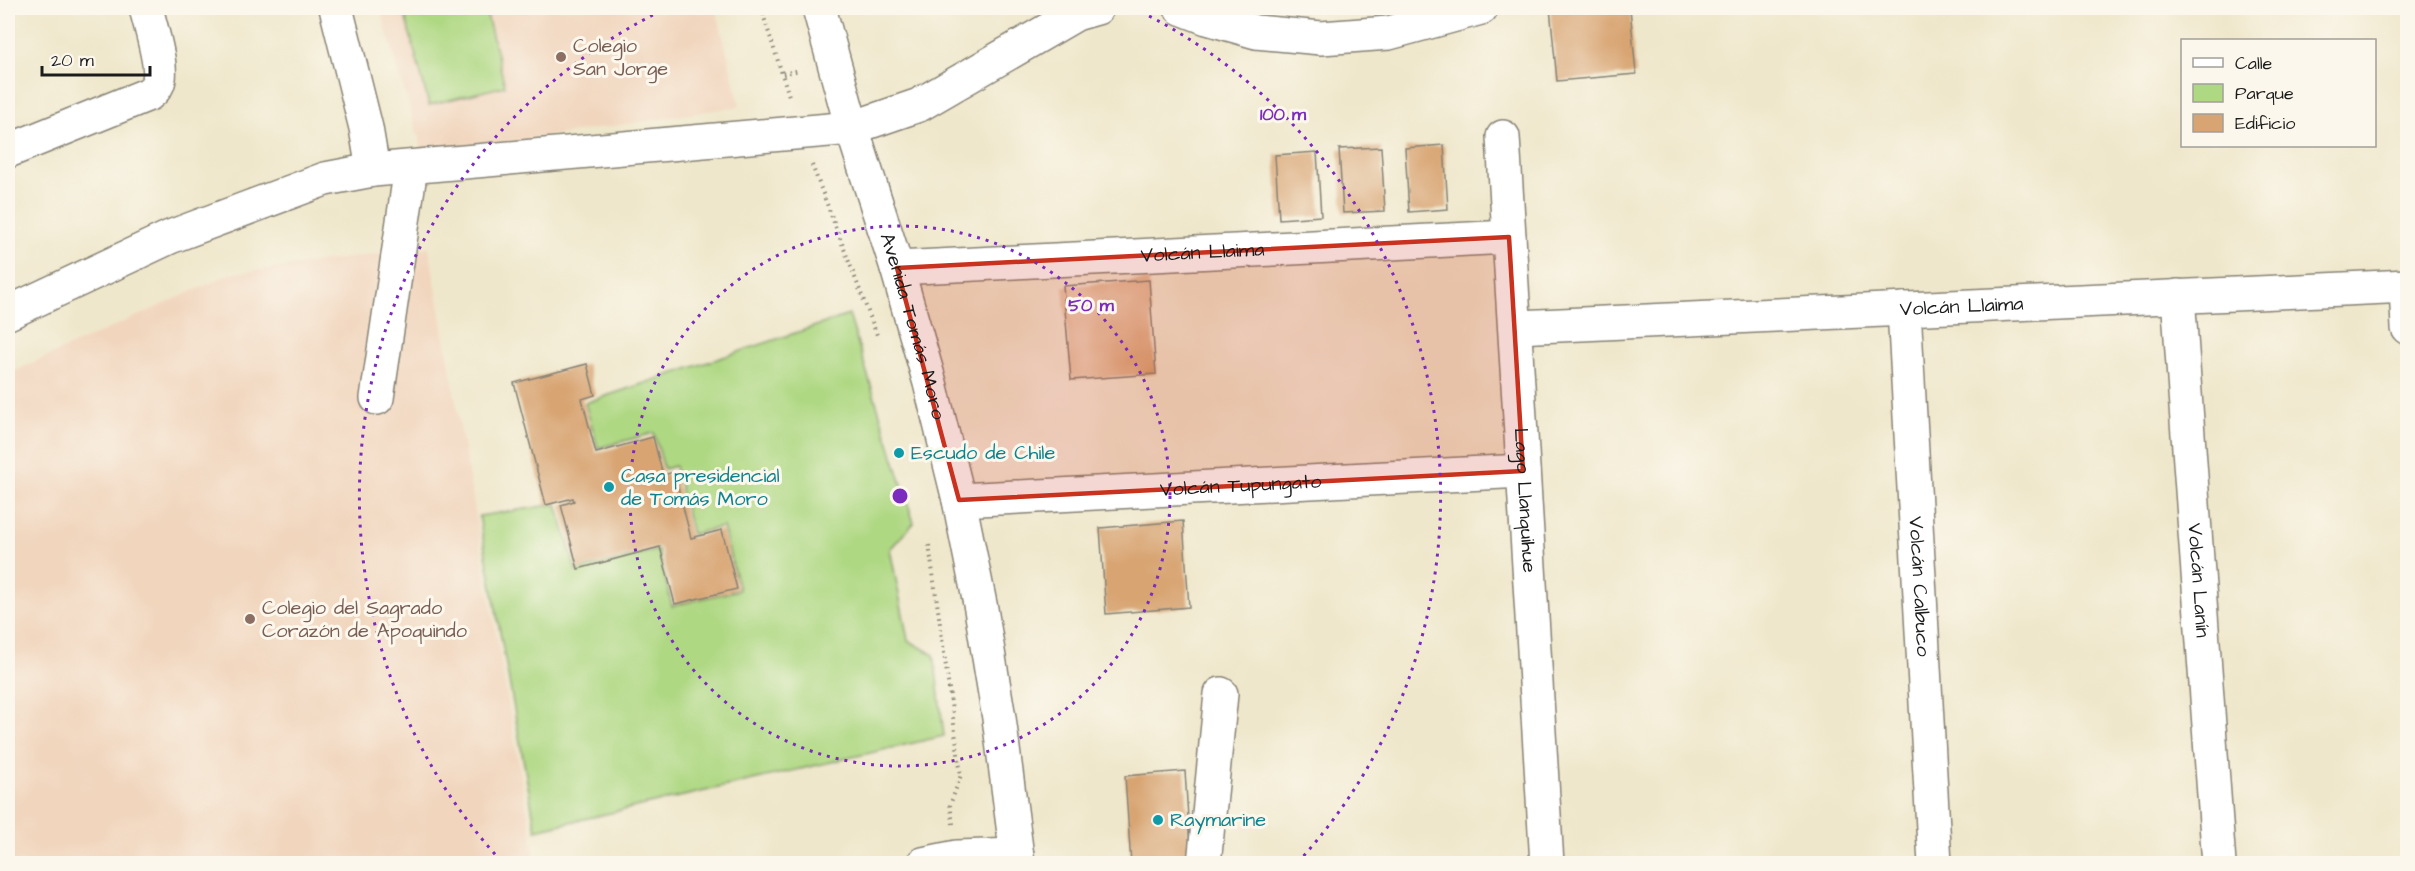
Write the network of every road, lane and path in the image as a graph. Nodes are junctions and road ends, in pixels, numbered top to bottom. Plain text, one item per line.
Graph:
1 (146, 8) edge
2 (336, 8) edge
3 (761, 8) edge
4 (819, 8) edge
5 (1097, 8) edge
6 (1181, 8) edge
7 (1482, 8) edge
8 (852, 128) junction
9 (800, 133) junction
10 (1503, 137) dead end
11 (8, 151) edge
12 (411, 167) junction
13 (373, 170) junction
14 (1509, 237) junction
15 (897, 268) junction
16 (2407, 286) edge
17 (2178, 296) junction
18 (1904, 309) junction
19 (8, 314) edge
20 (1515, 327) junction
21 (2408, 328) edge
22 (878, 336) dead end
23 (377, 398) dead end
24 (1523, 471) junction
25 (959, 500) junction
26 (929, 541) dead end
27 (1221, 694) dead end
28 (957, 857) junction
29 (1017, 859) edge
30 (923, 864) edge
31 (1204, 864) edge
32 (1547, 864) edge
33 (1935, 864) edge
34 (2218, 864) edge

1 - 11 street
2 - 13 street
3 - 9 path
4 - 8 street, Avenida Tomás Moro
5 - 8 street
6 - 7 street
8 - 9 street
8 - 15 street, Avenida Tomás Moro
9 - 12 street
9 - 22 path
10 - 14 street, Lago Llanquihue
12 - 13 street
12 - 23 street
13 - 19 street
14 - 15 street, Volcán Llaima
14 - 20 street, Lago Llanquihue
15 - 25 street, Avenida Tomás Moro
16 - 17 street, Volcán Llaima
16 - 21 street
17 - 18 street, Volcán Llaima
17 - 34 street, Volcán Lanín
18 - 20 street, Volcán Llaima
18 - 33 street, Volcán Calbuco
20 - 24 street, Lago Llanquihue
24 - 25 street, Volcán Tupungato
24 - 32 street, Lago Llanquihue
25 - 29 street, Avenida Tomás Moro
26 - 28 path
27 - 31 street
28 - 29 street
28 - 30 street

